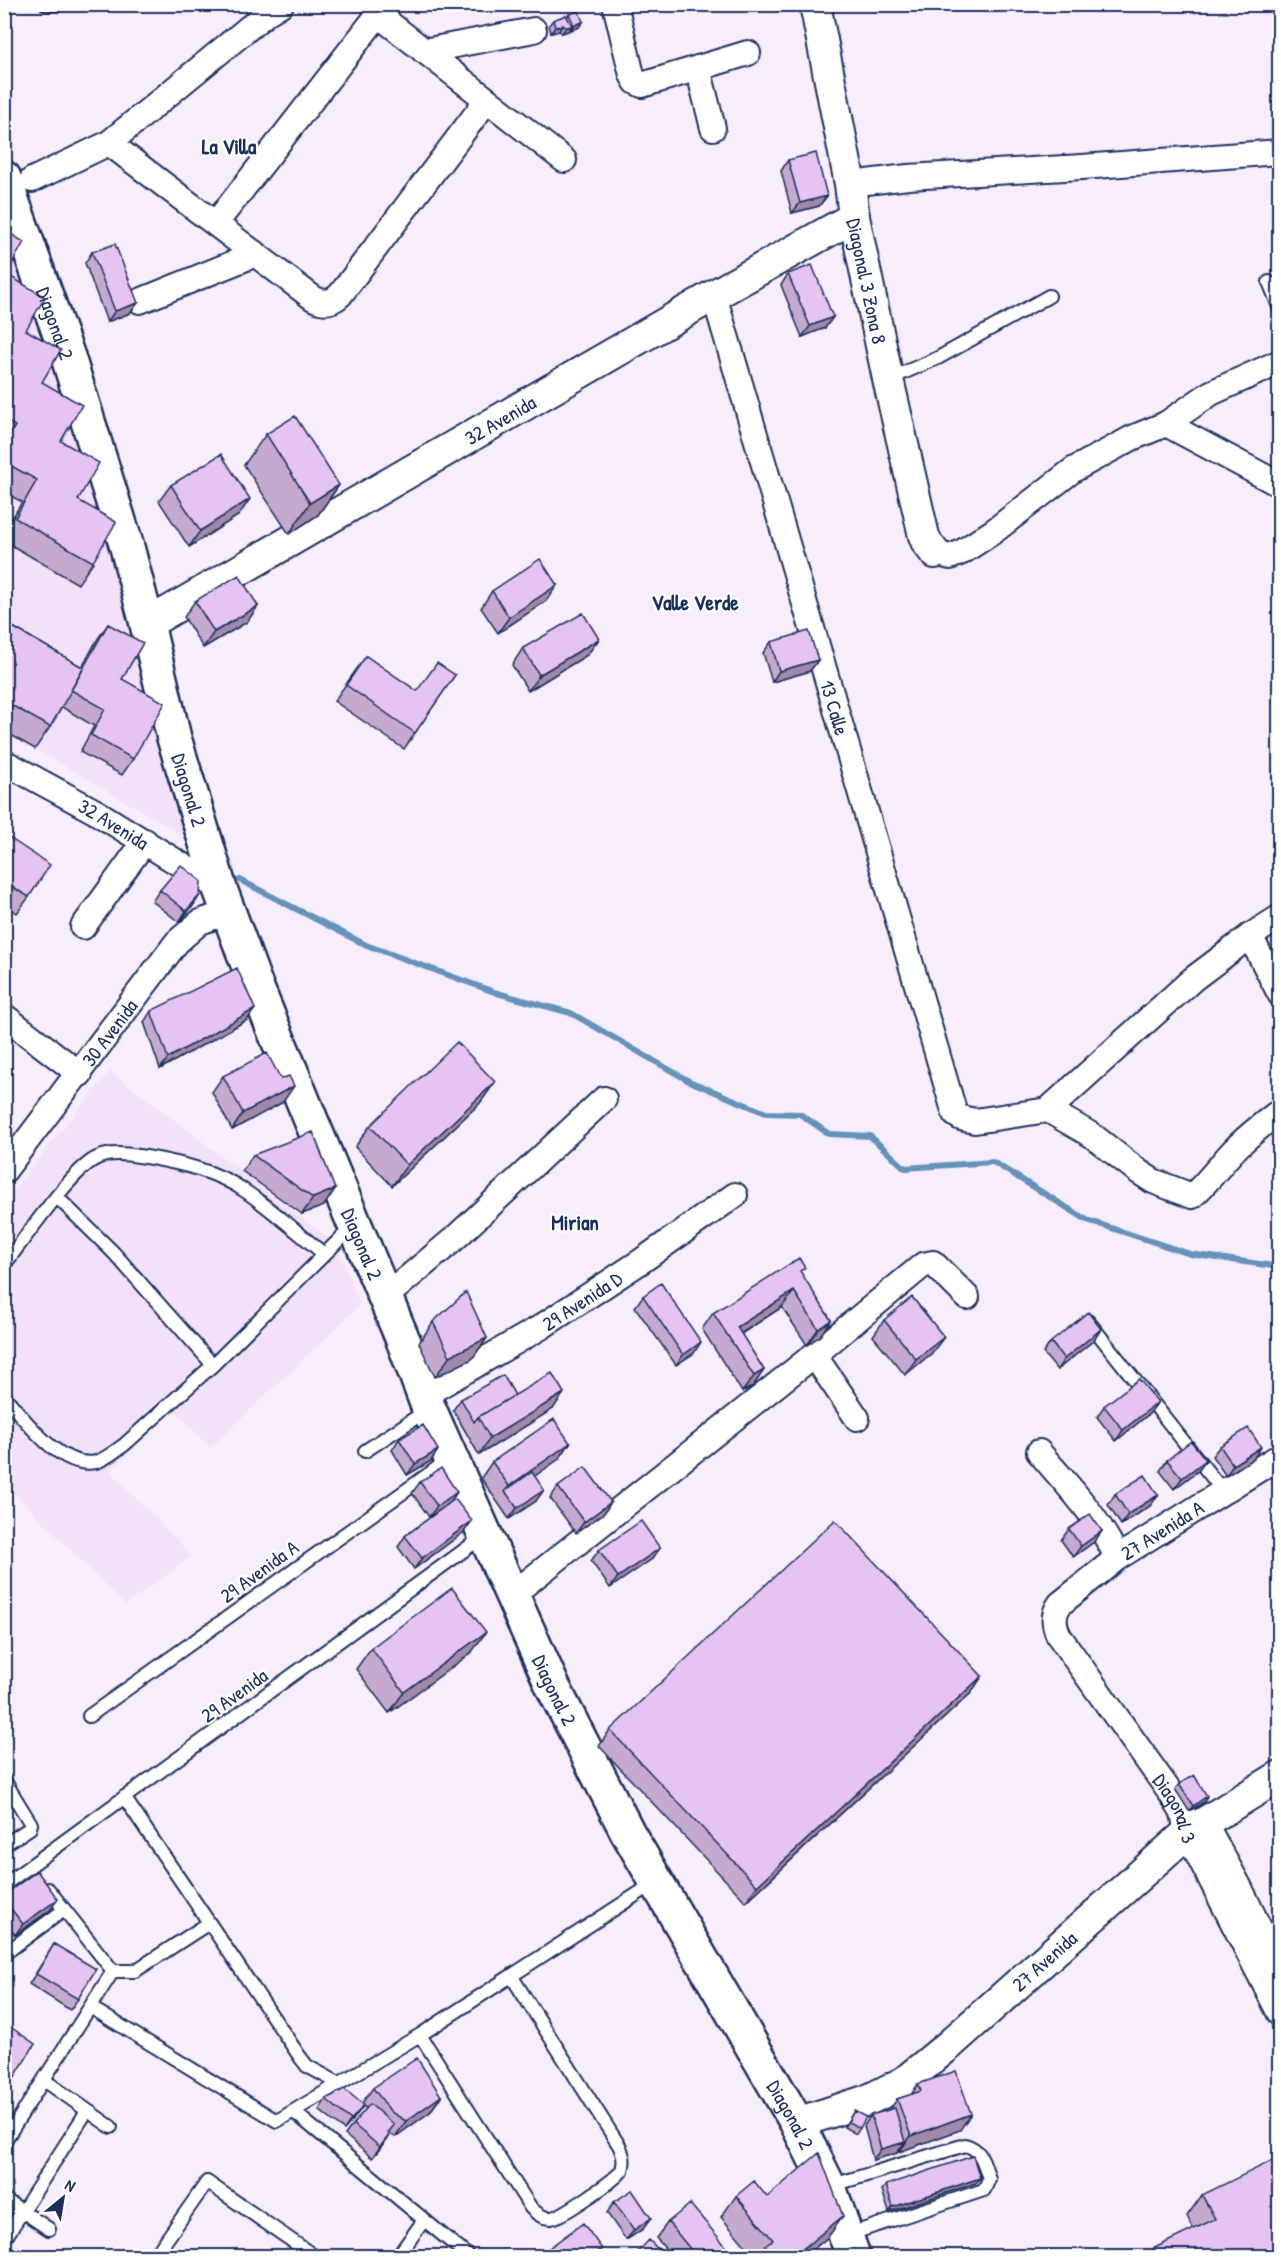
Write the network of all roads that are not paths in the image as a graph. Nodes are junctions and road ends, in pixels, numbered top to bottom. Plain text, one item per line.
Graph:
1 (46, 4) edge
2 (58, 4) edge
3 (281, 4) edge
4 (615, 4) edge
5 (815, 4) edge
6 (378, 6) edge
7 (534, 30) dead end
8 (424, 51) junction
9 (748, 53) dead end
10 (698, 68) junction
11 (487, 100) junction
12 (713, 128) dead end
13 (109, 143) junction
14 (1280, 152) edge
15 (564, 160) dead end
16 (18, 179) edge
17 (850, 184) junction
18 (854, 217) junction
19 (216, 223) junction
20 (256, 254) junction
21 (1269, 282) dead end
22 (714, 295) junction
23 (1049, 296) dead end
24 (140, 301) edge
25 (1280, 309) edge
26 (1280, 362) edge
27 (888, 380) junction
28 (1166, 424) junction
29 (1280, 485) edge
30 (935, 553) joint
31 (147, 624) junction
32 (4, 762) edge
33 (144, 841) junction
34 (224, 901) junction
35 (1280, 917) edge
36 (83, 927) dead end
37 (1250, 936) junction
38 (1280, 994) edge
39 (4, 1016) edge
40 (80, 1074) junction
41 (604, 1099) dead end
42 (1048, 1110) junction
43 (1280, 1112) edge
44 (4, 1171) edge
45 (735, 1195) dead end
46 (57, 1197) junction
47 (354, 1225) junction
48 (324, 1254) junction
49 (4, 1265) edge
50 (967, 1297) dead end
51 (384, 1298) junction
52 (1086, 1318) edge
53 (814, 1355) junction
54 (213, 1365) junction
55 (4, 1396) edge
56 (426, 1402) junction
57 (857, 1418) dead end
58 (365, 1451) dead end
59 (1039, 1452) dead end
60 (1280, 1456) edge
61 (451, 1458) junction
62 (1223, 1491) junction
63 (486, 1534) junction
64 (1117, 1558) junction
65 (513, 1594) junction
66 (1055, 1614) joint
67 (89, 1716) dead end
68 (1280, 1776) edge
69 (5, 1781) edge
70 (124, 1797) junction
71 (1196, 1827) junction
72 (4, 1845) edge
73 (31, 1866) junction
74 (657, 1881) junction
75 (4, 1885) edge
76 (63, 1910) junction
77 (209, 1923) junction
78 (4, 1954) edge
79 (113, 1971) junction
80 (1280, 1971) edge
81 (512, 1977) junction
82 (90, 2007) junction
83 (1280, 2014) edge
84 (420, 2035) junction
85 (44, 2080) junction
86 (340, 2084) junction
87 (87, 2111) junction
88 (294, 2112) junction
89 (797, 2123) junction
90 (111, 2127) dead end
91 (4, 2142) edge
92 (829, 2187) junction
93 (4, 2199) edge
94 (23, 2212) junction
95 (424, 2220) junction
96 (49, 2229) dead end
97 (4, 2240) edge
98 (849, 2246) edge
99 (155, 2256) edge
100 (314, 2256) edge
101 (398, 2256) edge
102 (468, 2256) edge

1 - 2 lane
3 - 13 street
4 - 10 street
5 - 17 street, Diagonal 3 Zona 8
6 - 8 street
6 - 19 street
7 - 8 street
8 - 11 street
9 - 10 street
10 - 12 street
11 - 15 street
11 - 20 street
13 - 16 street
13 - 19 street
14 - 17 street
16 - 31 main road, Diagonal 2
17 - 18 street, Diagonal 3 Zona 8
18 - 22 street, 32 Avenida
18 - 27 street, Diagonal 3 Zona 8
19 - 20 street
20 - 24 street
21 - 25 lane
22 - 31 street, 32 Avenida
22 - 42 street, 13 Calle
23 - 27 lane
26 - 28 street
27 - 30 street, Diagonal 3 Zona 8
28 - 29 street
28 - 30 street
31 - 34 main road, Diagonal 2
32 - 33 street, 32 Avenida
33 - 34 street, 32 Avenida
33 - 36 street
34 - 40 street, 30 Avenida
34 - 47 main road, Diagonal 2
35 - 37 street
37 - 38 street
37 - 42 street
39 - 40 street
40 - 44 street, 30 Avenida
41 - 51 street
42 - 43 street
45 - 56 street, 29 Avenida D
46 - 48 lane
46 - 49 lane
46 - 54 lane
47 - 48 lane
47 - 51 main road, Diagonal 2
48 - 54 lane
50 - 53 street
51 - 56 main road, Diagonal 2
52 - 62 lane
53 - 57 street
53 - 65 street
54 - 55 lane
56 - 58 lane
56 - 61 main road, Diagonal 2
59 - 64 street
60 - 62 street, 27 Avenida A
61 - 63 main road, Diagonal 2
61 - 67 lane, 29 Avenida A
62 - 64 street, 27 Avenida A
63 - 65 main road, Diagonal 2
63 - 70 lane, 29 Avenida
64 - 66 street, 27 Avenida A
65 - 74 main road, Diagonal 2
66 - 71 street, Diagonal 3
68 - 71 street, 27 Avenida
69 - 72 lane
70 - 73 lane, 29 Avenida
70 - 77 lane
71 - 80 street, Diagonal 3
71 - 83 street, Diagonal 3
71 - 89 street, 27 Avenida
73 - 75 lane, 29 Avenida
73 - 76 lane
74 - 81 lane
74 - 89 main road, Diagonal 2
76 - 78 lane
76 - 79 lane
77 - 79 lane
77 - 86 lane
79 - 82 lane
81 - 84 lane
81 - 84 lane
82 - 85 lane
82 - 88 lane
84 - 86 lane
85 - 87 lane
85 - 91 lane
86 - 88 lane
87 - 90 lane
87 - 94 lane
88 - 95 lane
89 - 92 main road, Diagonal 2
92 - 98 main road, Diagonal 2
92 - 98 lane
93 - 94 lane
94 - 96 lane
94 - 97 lane
95 - 101 lane
95 - 102 lane
99 - 100 lane

